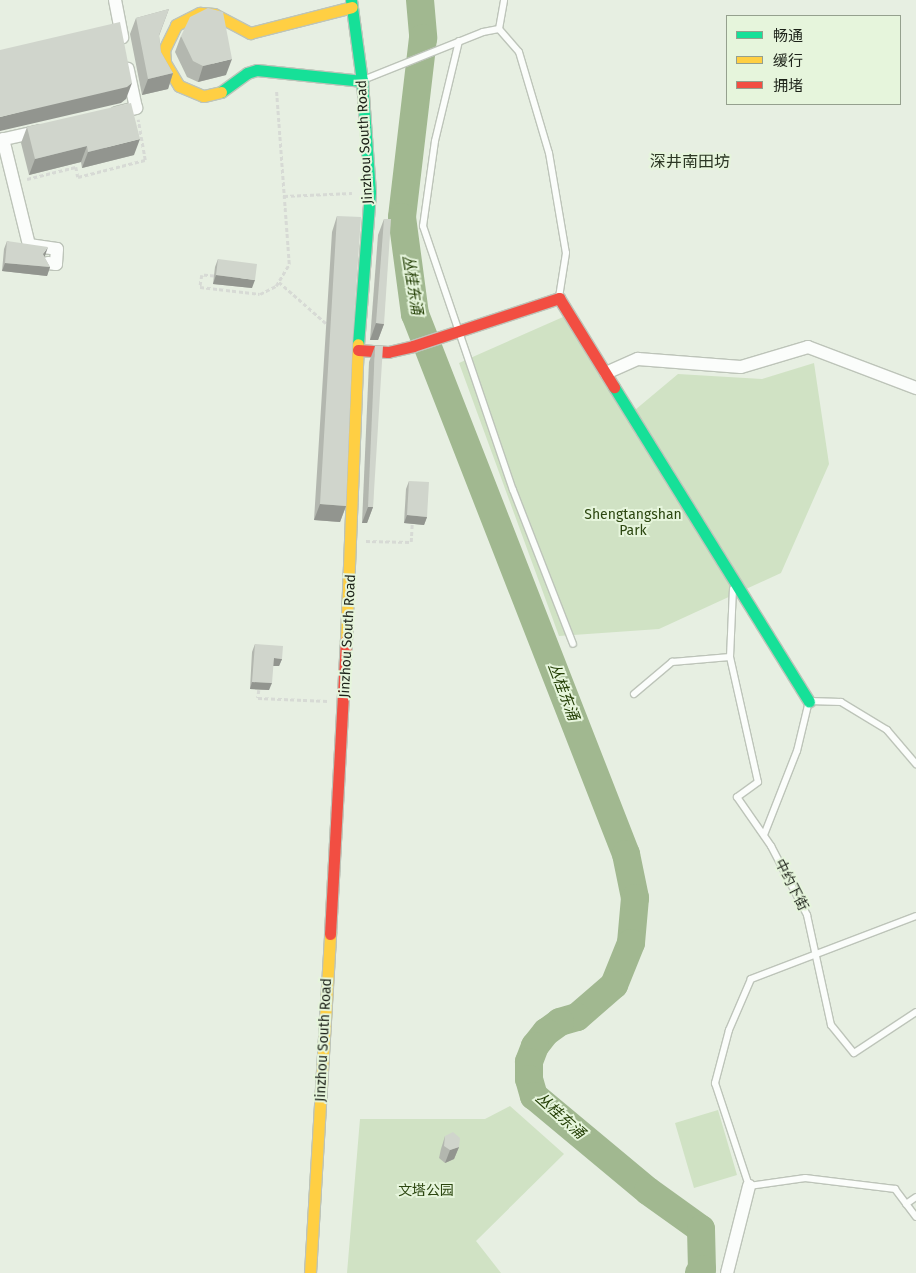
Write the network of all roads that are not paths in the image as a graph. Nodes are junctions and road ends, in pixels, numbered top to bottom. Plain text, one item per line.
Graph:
1 (115, 0) edge
2 (504, 0) edge
3 (351, 4) edge
4 (499, 29) junction
5 (459, 41) junction
6 (362, 81) junction
7 (107, 115) edge
8 (50, 128) edge
9 (2, 140) edge
10 (48, 264) edge
11 (559, 298) junction
12 (458, 332) junction
13 (358, 350) junction
14 (606, 373) junction
15 (916, 388) edge
16 (733, 580) junction
17 (574, 644) dead end
18 (730, 657) junction
19 (634, 694) dead end
20 (809, 701) junction
21 (916, 764) edge
22 (764, 835) junction
23 (916, 916) edge
24 (815, 954) junction
25 (916, 1012) edge
26 (749, 1186) junction
27 (916, 1196) edge
28 (906, 1204) junction
29 (916, 1217) edge
30 (310, 1273) edge
31 (727, 1273) edge

1 - 7 street
2 - 4 lane
3 - 6 main road, Jinzhou South Road
3 - 6 main road
4 - 5 lane
4 - 11 lane
5 - 6 lane
5 - 12 lane
6 - 13 main road, Jinzhou South Road
8 - 9 street
9 - 10 street
11 - 12 main road
11 - 14 main road
12 - 13 main road
12 - 17 lane
13 - 30 main road, Jinzhou South Road
14 - 15 street
14 - 16 main road
16 - 18 lane
16 - 20 main road
18 - 19 lane
18 - 22 lane, 中约下街
20 - 21 lane
20 - 22 lane
22 - 24 lane, 中约下街
23 - 24 lane
24 - 25 lane, 中约下街
24 - 26 lane
26 - 28 lane
26 - 31 street
27 - 28 lane
28 - 29 lane

